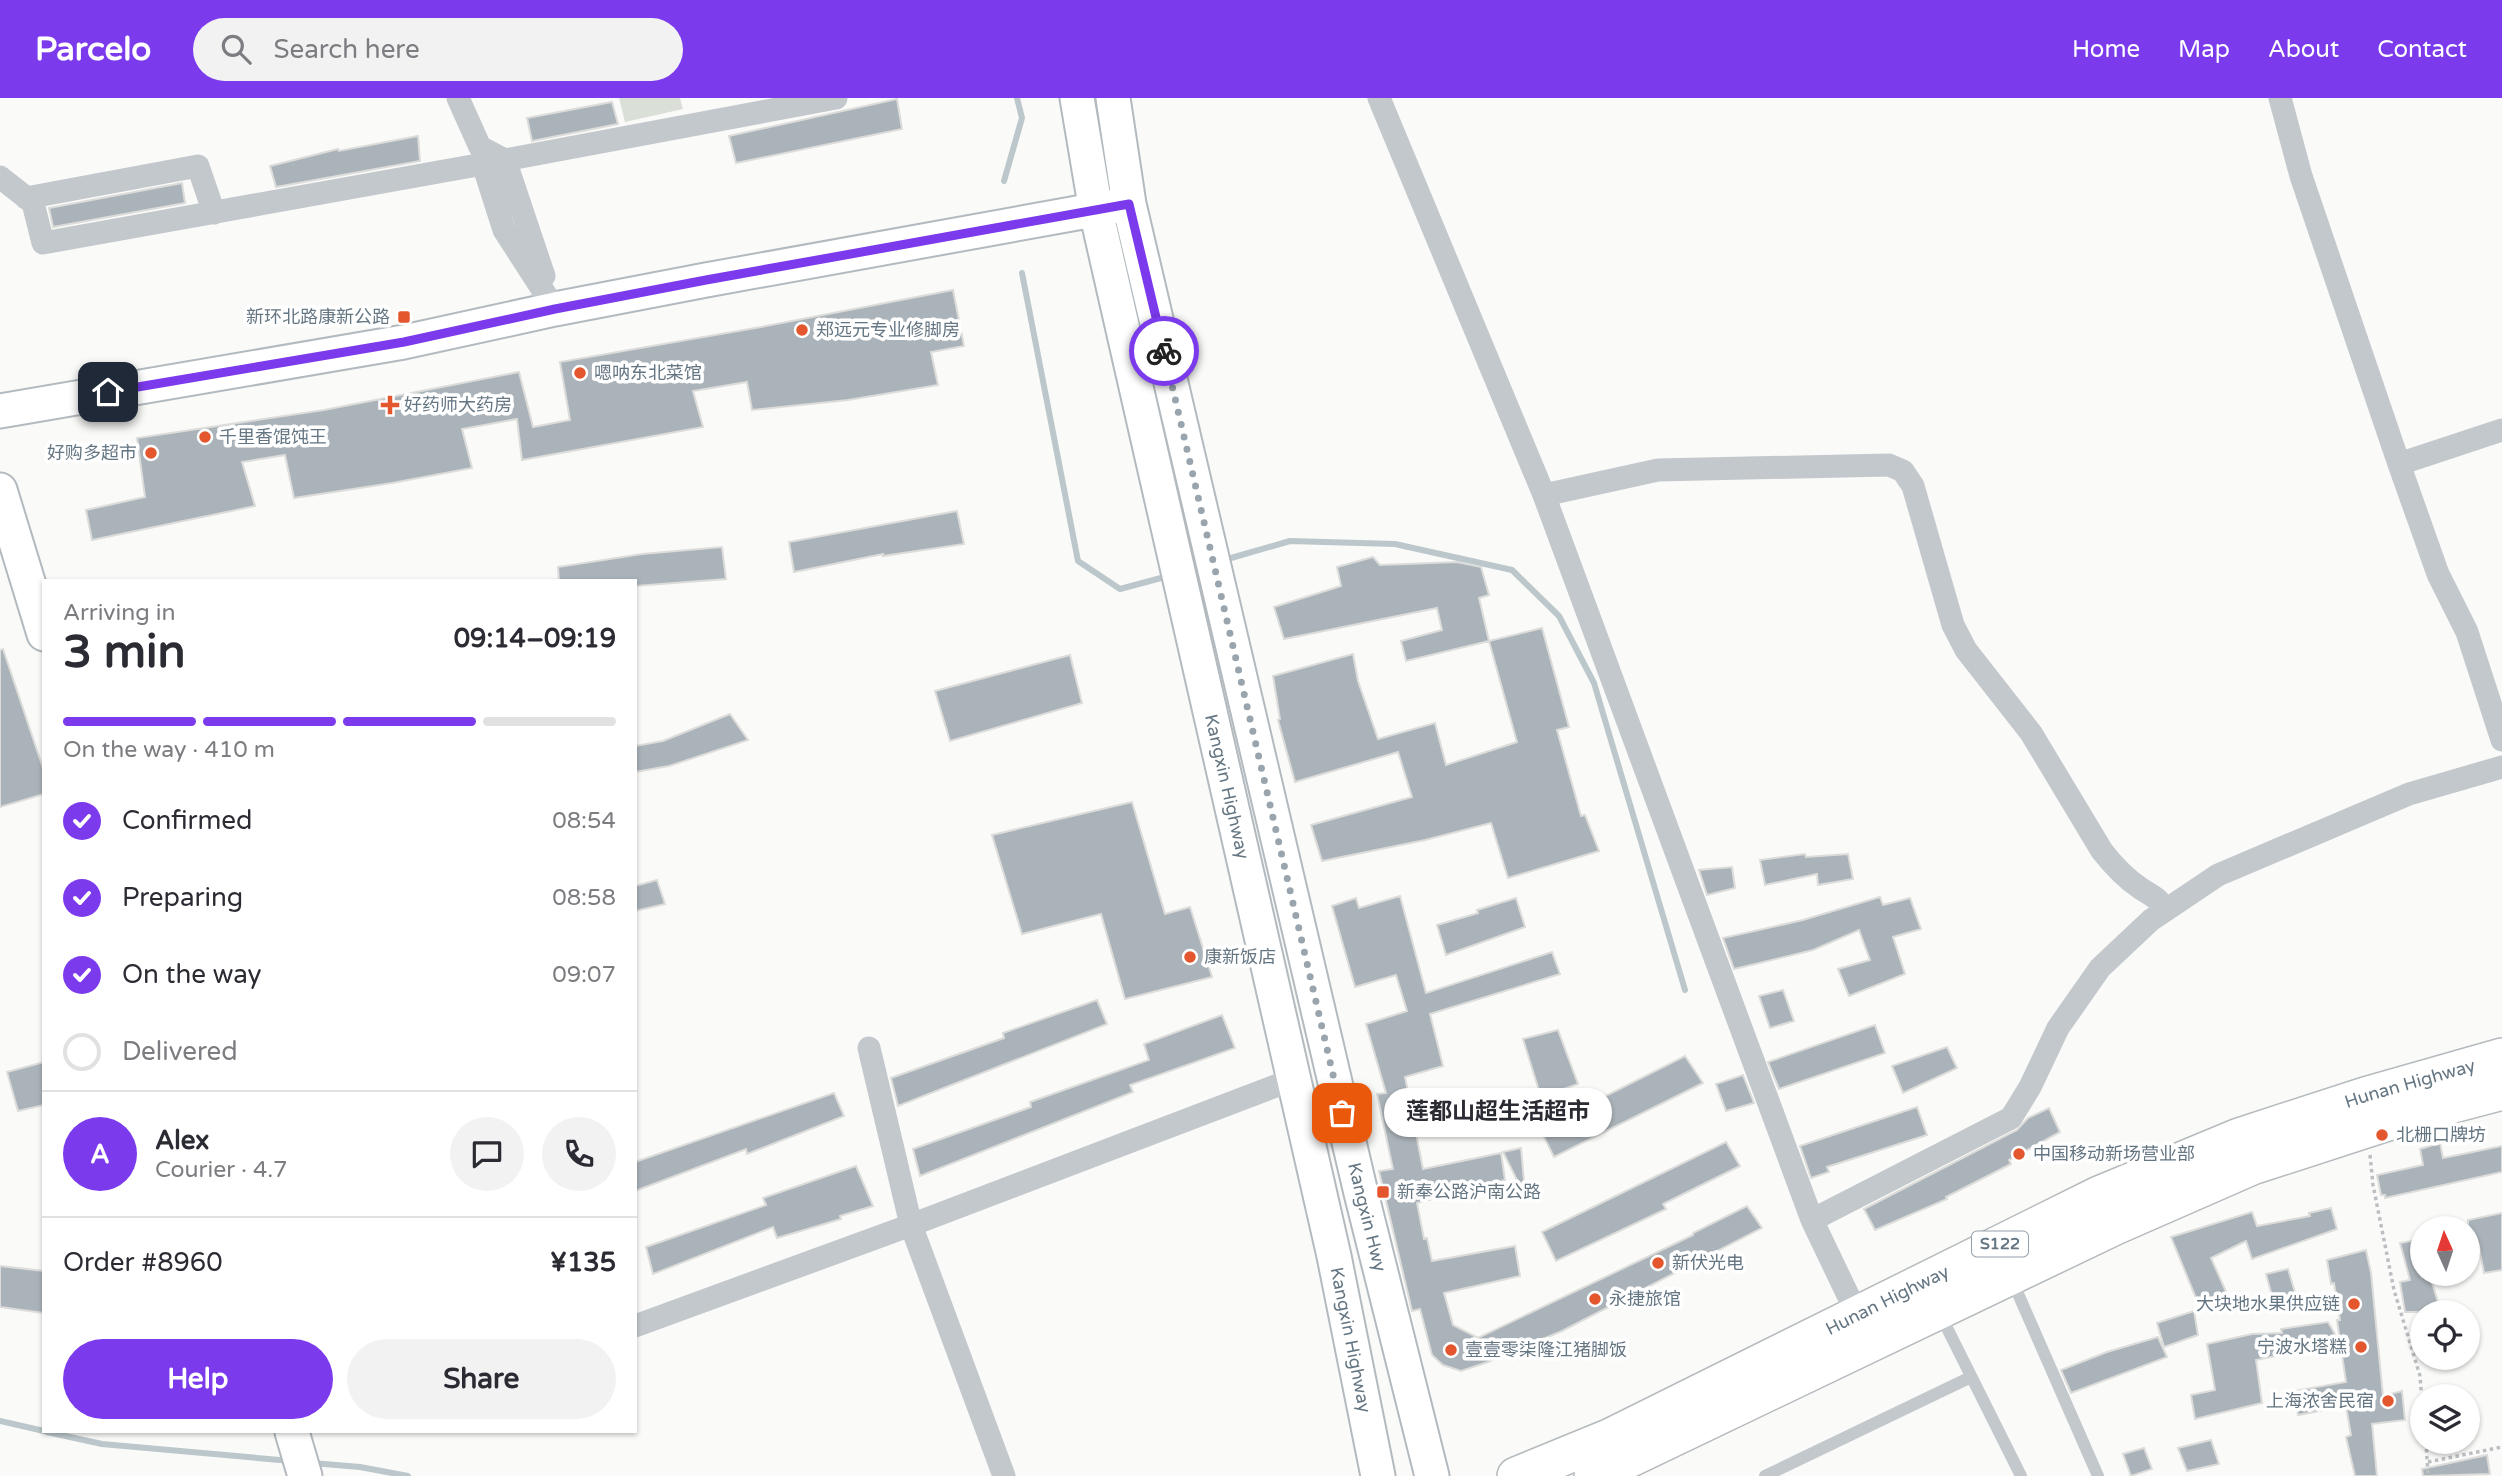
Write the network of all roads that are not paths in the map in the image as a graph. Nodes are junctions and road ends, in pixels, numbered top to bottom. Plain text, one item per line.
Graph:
1 (458, 98) edge
2 (836, 98) edge
3 (1077, 98) edge
4 (1113, 98) edge
5 (1379, 98) edge
6 (2280, 98) edge
7 (494, 162) junction
8 (0, 177) edge
9 (26, 198) junction
10 (1129, 204) junction
11 (1096, 211) junction
12 (214, 214) junction
13 (555, 309) junction
14 (0, 411) edge
15 (2502, 430) edge
16 (2399, 464) junction
17 (0, 490) edge
18 (1544, 495) junction
19 (42, 627) edge
20 (2502, 740) edge
21 (2502, 767) edge
22 (2166, 910) junction
23 (869, 1048) dead end
24 (2502, 1057) edge
25 (1294, 1079) junction
26 (2502, 1091) edge
27 (1812, 1220) junction
28 (911, 1225) junction
29 (2011, 1276) junction
30 (1938, 1312) junction
31 (1857, 1314) junction
32 (637, 1325) edge
33 (1971, 1377) junction
34 (292, 1433) edge
35 (1601, 1474) edge
36 (305, 1476) edge
37 (1004, 1476) edge
38 (1378, 1476) edge
39 (1432, 1476) edge
40 (1516, 1476) edge
41 (1765, 1476) edge
42 (2021, 1476) edge
43 (2098, 1476) edge

1 - 7 street
2 - 7 street
3 - 11 main road, Kangxin Highway
4 - 10 main road, Kangxin Hwy
5 - 18 street
6 - 16 street
7 - 12 street
7 - 13 street
8 - 9 street
9 - 12 street
9 - 12 street
10 - 11 main road
10 - 39 main road, Kangxin Hwy
11 - 13 main road
11 - 25 main road, Kangxin Highway
13 - 14 main road
15 - 16 street
16 - 20 street
17 - 19 main road
18 - 22 street
18 - 27 street
21 - 22 street
22 - 27 street
23 - 28 street
24 - 31 main road, Hunan Highway / S122
25 - 28 street
25 - 38 main road, Kangxin Highway
26 - 29 main road, Hunan Highway / S122
27 - 31 street
28 - 32 street
28 - 37 street
29 - 30 main road, Hunan Highway / S122
29 - 43 lane
30 - 33 lane
30 - 35 main road, Hunan Highway / S122
31 - 40 main road, Hunan Highway / S122
33 - 41 lane
33 - 42 lane
34 - 36 main road

